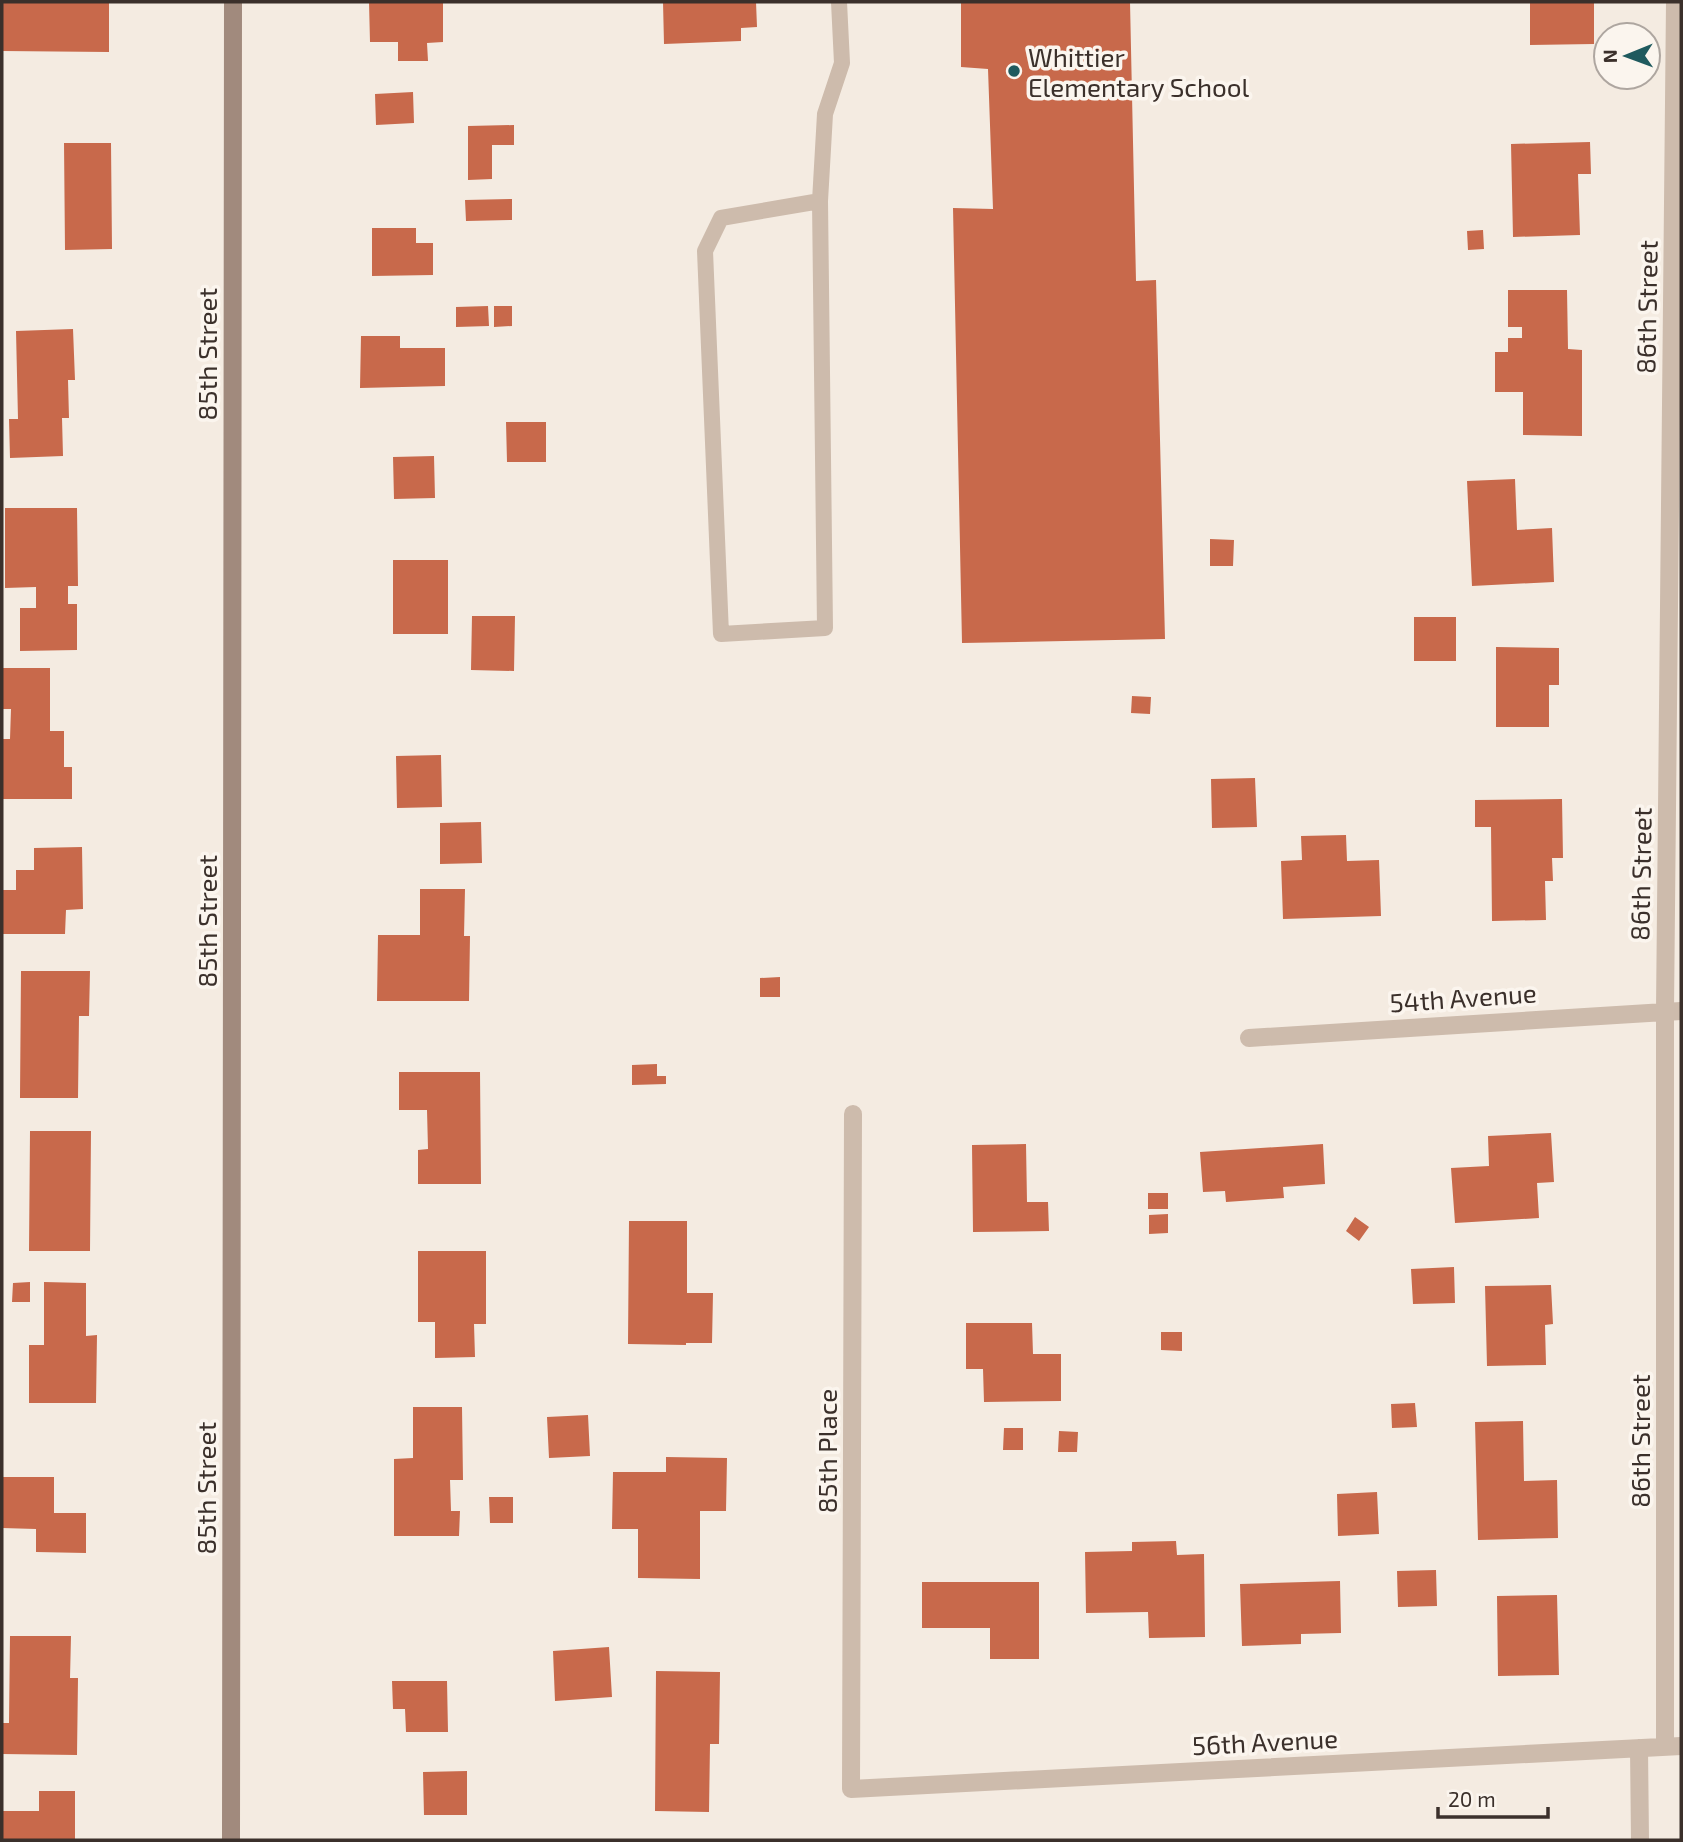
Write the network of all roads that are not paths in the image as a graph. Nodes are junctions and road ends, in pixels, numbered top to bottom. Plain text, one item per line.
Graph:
1 (233, 2) edge
2 (839, 2) edge
3 (1675, 2) edge
4 (820, 201) junction
5 (1673, 1010) edge
6 (1249, 1038) dead end
7 (853, 1114) dead end
8 (1673, 1746) edge
9 (1639, 1748) junction
10 (851, 1789) joint
11 (231, 1840) edge
12 (1640, 1840) edge

1 - 11 street, 85th Street
2 - 4 lane
3 - 5 street, 86th Street
4 - 4 lane
5 - 6 street, 54th Avenue
5 - 8 street, 86th Street
7 - 10 street, 85th Place
8 - 9 street, 56th Avenue
9 - 10 street, 56th Avenue
9 - 12 street

